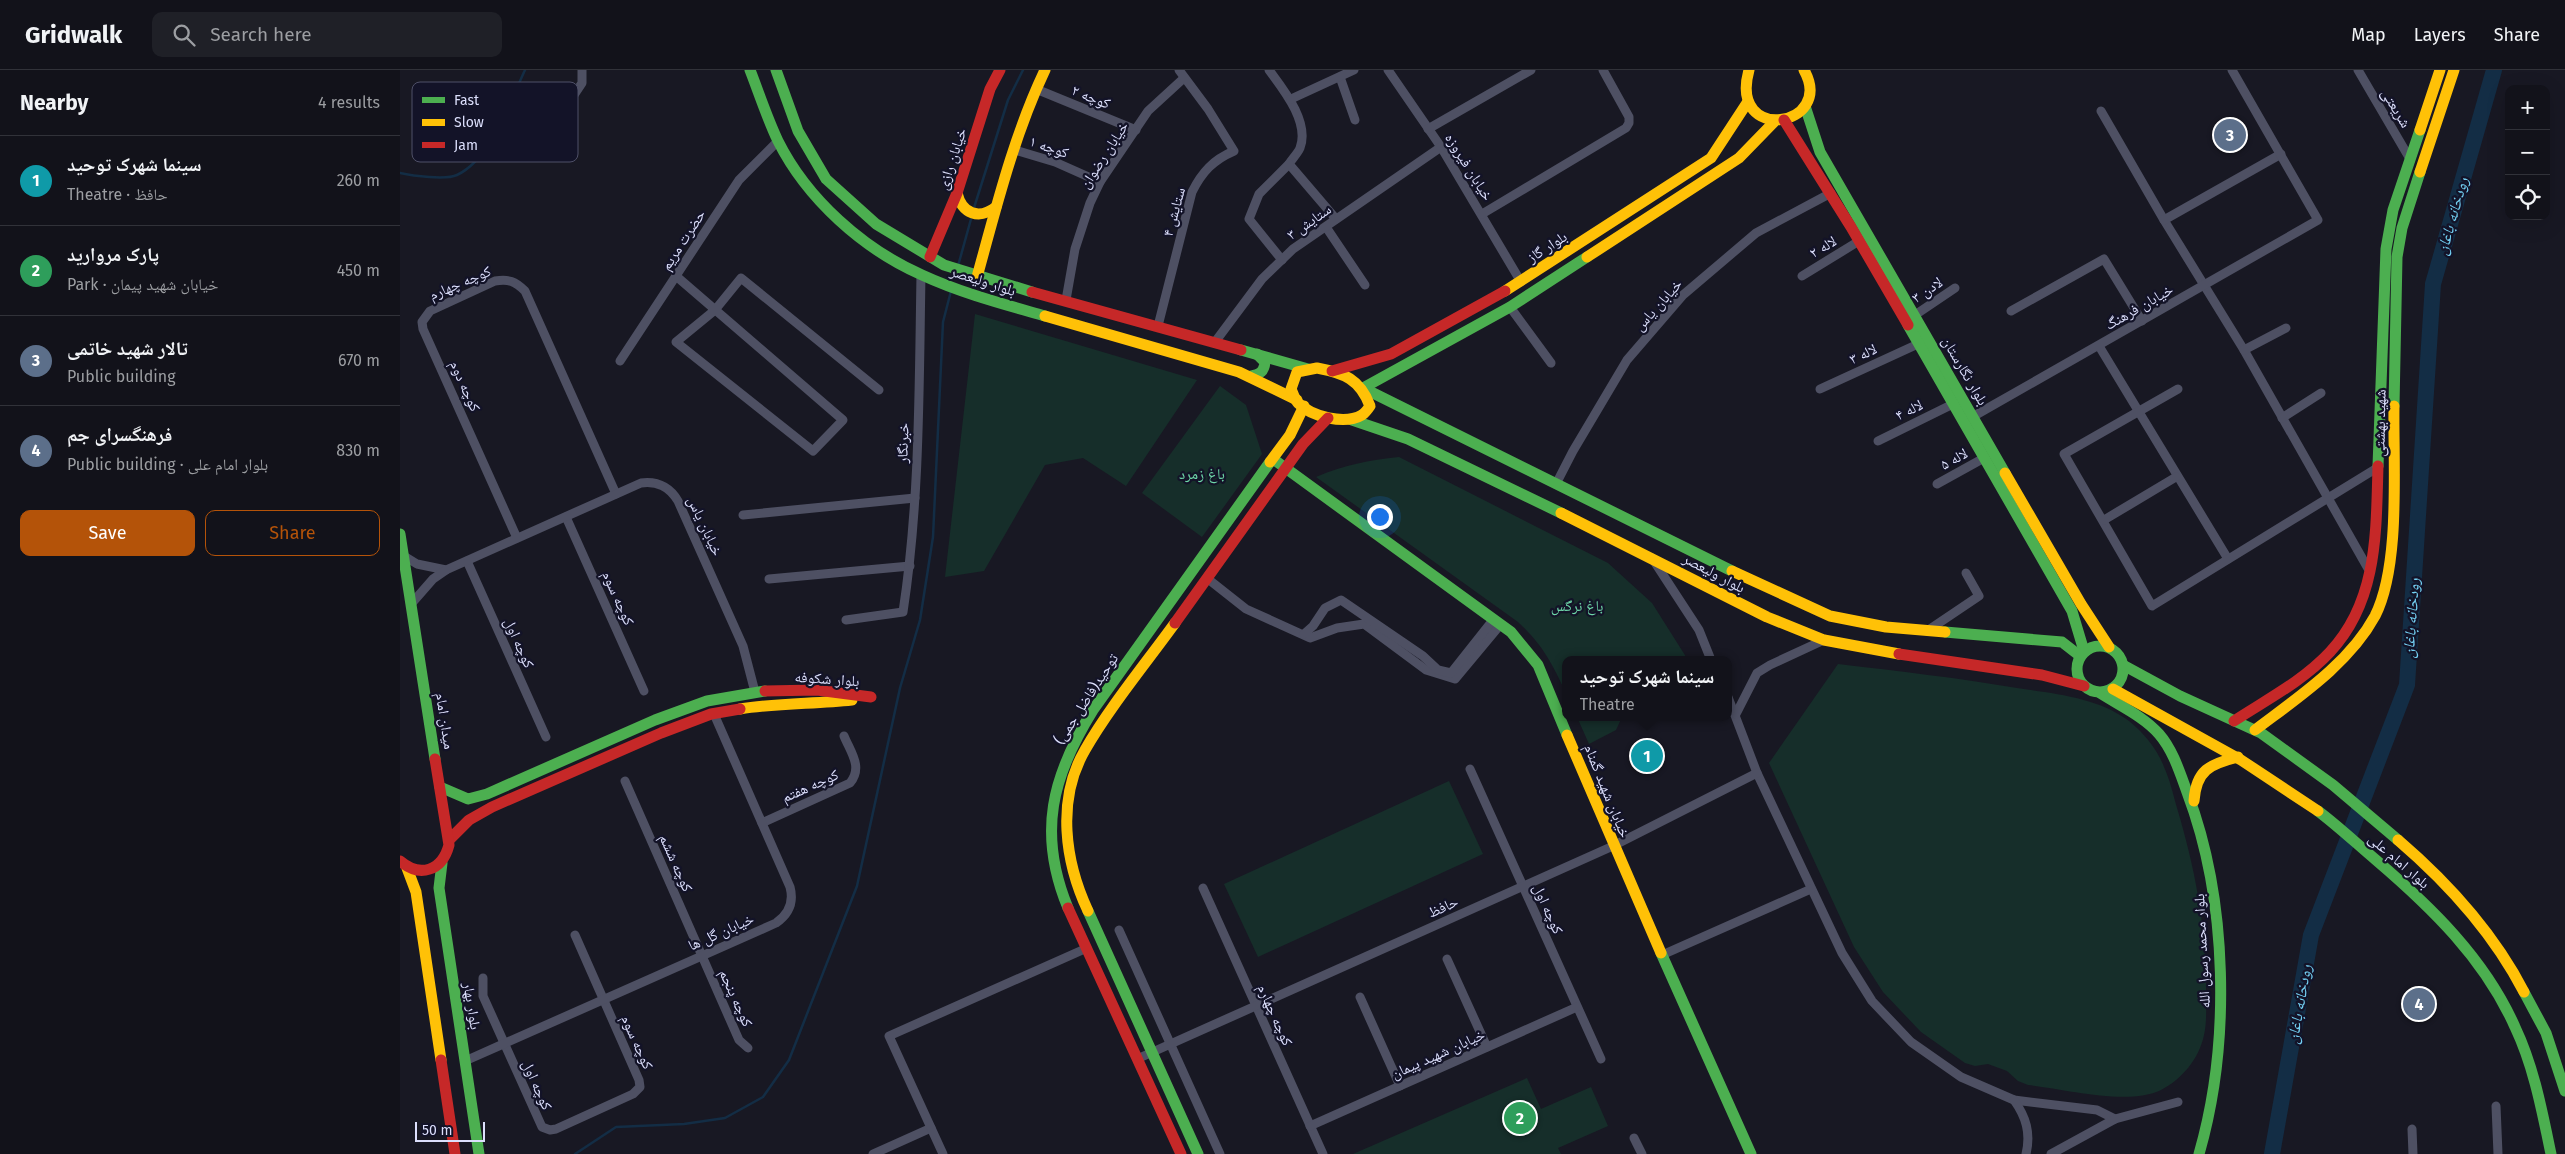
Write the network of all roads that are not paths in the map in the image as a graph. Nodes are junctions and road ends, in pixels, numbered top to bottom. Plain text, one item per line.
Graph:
1 (582, 70) edge
2 (750, 70) edge
3 (776, 70) edge
4 (1000, 70) edge
5 (1045, 70) edge
6 (1269, 70) edge
7 (1354, 70) edge
8 (1388, 70) edge
9 (1531, 70) edge
10 (1603, 70) edge
11 (1749, 70) edge
12 (2232, 70) edge
13 (2358, 70) edge
14 (2440, 70) edge
15 (2454, 70) edge
16 (1805, 71) edge
17 (1182, 74) edge
18 (1340, 76) junction
19 (578, 89) edge
20 (1036, 89) junction
21 (1291, 100) junction
22 (1748, 103) junction
23 (1805, 106) junction
24 (2101, 110) dead end
25 (1355, 120) dead end
26 (1780, 121) junction
27 (1428, 129) junction
28 (1136, 130) junction
29 (778, 141) junction
30 (1724, 141) junction
31 (1441, 147) junction
32 (1015, 150) junction
33 (2281, 154) junction
34 (1739, 158) junction
35 (2410, 159) junction
36 (1289, 164) junction
37 (1100, 182) junction
38 (957, 193) junction
39 (1831, 193) junction
40 (996, 207) junction
41 (1482, 214) junction
42 (1336, 219) junction
43 (2164, 220) junction
44 (1326, 227) junction
45 (1859, 241) junction
46 (930, 257) junction
47 (1282, 260) junction
48 (921, 275) junction
49 (676, 276) junction
50 (974, 276) junction
51 (1802, 276) dead end
52 (1521, 282) junction
53 (1365, 285) dead end
54 (2204, 285) junction
55 (1955, 288) dead end
56 (1066, 300) junction
57 (1510, 307) junction
58 (715, 310) junction
59 (2011, 311) dead end
60 (1915, 315) junction
61 (2142, 321) junction
62 (1158, 326) junction
63 (2286, 328) dead end
64 (1215, 342) junction
65 (1918, 344) junction
66 (2099, 346) junction
67 (2244, 350) junction
68 (1257, 354) junction
69 (1378, 358) junction
70 (620, 361) dead end
71 (1551, 363) dead end
72 (1308, 369) junction
73 (1332, 371) junction
74 (1388, 373) junction
75 (1251, 376) junction
76 (1363, 388) junction
77 (1820, 389) dead end
78 (2178, 389) dead end
79 (879, 390) dead end
80 (2321, 393) dead end
81 (1300, 403) junction
82 (1953, 404) junction
83 (2138, 412) junction
84 (2396, 412) junction
85 (2379, 413) junction
86 (1974, 416) junction
87 (1328, 418) junction
88 (2282, 418) junction
89 (1352, 420) junction
90 (1878, 441) dead end
91 (1984, 458) junction
92 (1273, 459) junction
93 (1285, 468) junction
94 (2377, 468) junction
95 (2176, 476) junction
96 (1556, 484) junction
97 (1937, 484) dead end
98 (616, 494) junction
99 (2328, 497) junction
100 (915, 498) junction
101 (743, 515) dead end
102 (566, 517) junction
103 (2104, 520) junction
104 (400, 534) edge
105 (517, 538) junction
106 (404, 556) junction
107 (1652, 558) junction
108 (2228, 559) junction
109 (467, 561) junction
110 (910, 566) junction
111 (446, 570) junction
112 (2370, 572) junction
113 (1966, 573) dead end
114 (769, 579) dead end
115 (1208, 579) junction
116 (412, 603) junction
117 (1165, 610) junction
118 (1177, 619) junction
119 (846, 620) dead end
120 (1497, 622) junction
121 (1927, 631) junction
122 (1307, 636) junction
123 (1824, 640) junction
124 (2109, 647) junction
125 (2082, 653) junction
126 (1709, 656) edge
127 (2123, 665) junction
128 (2084, 686) junction
129 (2113, 689) junction
130 (644, 691) dead end
131 (755, 692) junction
132 (2100, 692) junction
133 (1732, 706) edge
134 (714, 714) junction
135 (1736, 714) junction
136 (2234, 721) junction
137 (2255, 730) junction
138 (844, 736) dead end
139 (546, 737) dead end
140 (2238, 756) junction
141 (1470, 770) dead end
142 (1757, 773) junction
143 (625, 781) dead end
144 (440, 787) junction
145 (2194, 806) junction
146 (762, 823) junction
147 (448, 840) junction
148 (1613, 846) junction
149 (442, 863) junction
150 (402, 864) edge
151 (1523, 886) junction
152 (1203, 888) dead end
153 (1811, 889) junction
154 (1119, 930) dead end
155 (575, 935) dead end
156 (1087, 948) junction
157 (1662, 955) junction
158 (702, 956) junction
159 (1447, 959) dead end
160 (482, 978) dead end
161 (1360, 997) dead end
162 (604, 1000) junction
163 (1256, 1005) junction
164 (1578, 1007) junction
165 (1171, 1043) junction
166 (504, 1044) junction
167 (1487, 1047) junction
168 (748, 1048) dead end
169 (1151, 1052) junction
170 (1137, 1058) junction
171 (1601, 1059) dead end
172 (465, 1061) junction
173 (1400, 1086) junction
174 (2565, 1091) edge
175 (633, 1094) joint
176 (2014, 1100) junction
177 (2178, 1102) dead end
178 (2496, 1106) dead end
179 (2115, 1119) junction
180 (1310, 1126) junction
181 (931, 1128) junction
182 (2412, 1129) dead end
183 (1634, 1138) dead end
184 (455, 1154) edge
185 (479, 1154) edge
186 (873, 1154) edge
187 (944, 1154) edge
188 (1181, 1154) edge
189 (1198, 1154) edge
190 (1220, 1154) edge
191 (1323, 1154) edge
192 (1642, 1154) edge
193 (1751, 1154) edge
194 (2026, 1154) edge
195 (2051, 1154) edge
196 (2199, 1154) edge
197 (2413, 1154) edge
198 (2498, 1154) edge
199 (2551, 1154) edge

1 - 19 street
2 - 29 main road, بلوار ولیعصر
3 - 46 main road, بلوار ولیعصر
4 - 38 main road, خیابان رازی
5 - 20 main road
6 - 21 street
7 - 18 street
8 - 27 street, خیابان فیروزه
9 - 27 street
10 - 41 street
11 - 22 main road
12 - 33 street
13 - 35 street, شریعتی
14 - 35 main road, شهید بهشتی
15 - 84 main road, شهید بهشتی
16 - 23 main road
17 - 28 street, خیابان رضوان
17 - 62 street, ستایش ۴
18 - 21 street
18 - 25 street
20 - 28 street, کوچه ۲
20 - 32 main road
21 - 36 street
22 - 26 main road
22 - 30 main road, بلوار گاز
23 - 26 main road, بلوار گاز
23 - 60 main road, بلوار نگارستان
24 - 43 street
26 - 34 main road, بلوار گاز
26 - 39 main road, بلوار نگارستان
27 - 31 street, خیابان فیروزه
28 - 37 street, خیابان رضوان
29 - 48 main road, بلوار ولیعصر
29 - 49 street, حضرت مریم
30 - 34 main road
30 - 52 main road, بلوار گاز
31 - 41 street, خیابان فیروزه
31 - 42 street, ستایش ۳
32 - 37 street, کوچه ۱
32 - 40 main road
33 - 43 street
33 - 54 street, خیابان فرهنگ
34 - 57 main road, بلوار گاز
35 - 85 main road, شهید بهشتی
36 - 42 street
36 - 47 street
37 - 56 street, خیابان رضوان
38 - 40 main road
38 - 46 main road, خیابان رازی
39 - 45 main road, بلوار نگارستان
39 - 96 street, خیابان یاس
40 - 50 main road
41 - 52 street, خیابان فیروزه
42 - 44 street, ستایش ۳
43 - 54 street
44 - 47 street, ستایش ۳
44 - 53 street
45 - 51 street, لاله ۲
45 - 65 main road, بلوار نگارستان
46 - 50 main road, بلوار ولیعصر
47 - 64 street, ستایش ۳
48 - 75 main road, بلوار ولیعصر
48 - 100 street, خبرنگار
49 - 58 street
49 - 70 street, حضرت مریم
50 - 56 main road, بلوار ولیعصر
52 - 69 main road, بلوار گاز
54 - 61 street, خیابان فرهنگ
54 - 67 street
55 - 60 street, لادن ۳
56 - 62 main road, بلوار ولیعصر
57 - 71 street
57 - 74 main road, بلوار گاز
58 - 58 street
58 - 79 street
59 - 61 street
60 - 86 main road, بلوار نگارستان
61 - 66 street, خیابان فرهنگ
62 - 64 main road, بلوار ولیعصر
63 - 67 street
64 - 68 main road, بلوار ولیعصر
65 - 77 street, لاله ۳
65 - 82 main road, بلوار نگارستان
66 - 83 street
66 - 86 street, خیابان فرهنگ
67 - 88 street
68 - 72 main road, بلوار ولیعصر
68 - 75 main road
69 - 73 main road, بلوار گاز
69 - 74 main road
72 - 73 main road, بلوار ولیعصر
72 - 81 main road
73 - 76 main road, بلوار ولیعصر
74 - 76 main road, بلوار گاز
75 - 81 main road, بلوار ولیعصر
76 - 89 main road
76 - 96 main road, بلوار ولیعصر
78 - 83 street
80 - 88 street
81 - 87 main road, بلوار ولیعصر
81 - 92 main road, توحید(فاضل جمی)
82 - 90 street, لاله ۴
82 - 91 main road, بلوار نگارستان
83 - 95 street
83 - 103 street
84 - 85 main road
84 - 137 main road, شهید بهشتی
85 - 94 main road, شهید بهشتی
86 - 124 main road, بلوار نگارستان
87 - 89 main road, بلوار ولیعصر
87 - 93 main road, توحید(فاضل جمی)
88 - 99 street
89 - 107 main road, بلوار ولیعصر
91 - 97 street, لاله ۵
91 - 125 main road, بلوار نگارستان
92 - 93 main road, خیابان شهید گمنام
92 - 117 main road, توحید(فاضل جمی)
93 - 115 main road, توحید(فاضل جمی)
93 - 120 main road, خیابان شهید گمنام
94 - 99 street
94 - 112 main road, شهید بهشتی
95 - 103 street
95 - 108 street
96 - 121 main road, بلوار ولیعصر
98 - 102 street, خیابان یاس
98 - 105 street, کوچه چهارم
98 - 131 street, خیابان یاس
99 - 108 street
99 - 112 street
100 - 101 street
100 - 110 street, خبرنگار
102 - 105 street, خیابان یاس
102 - 130 street, کوچه سوم
103 - 108 street
104 - 106 main road, میدان امام
105 - 109 street, خیابان یاس
106 - 111 street
106 - 116 main road, میدان امام
107 - 123 main road, بلوار ولیعصر
107 - 126 street
109 - 111 street, خیابان یاس
109 - 139 street, کوچه اول
110 - 114 street
110 - 119 street, خبرنگار
111 - 116 street, خیابان یاس
112 - 136 main road, شهید بهشتی
113 - 121 street
115 - 118 main road, توحید(فاضل جمی)
115 - 122 street
116 - 144 main road, میدان امام
117 - 118 main road
117 - 156 main road, توحید(فاضل جمی)
118 - 169 main road, توحید(فاضل جمی)
120 - 122 street
120 - 122 street
120 - 148 main road, خیابان شهید گمنام
121 - 125 main road, بلوار ولیعصر
123 - 128 main road, بلوار ولیعصر
123 - 135 street
124 - 125 main road
124 - 127 main road
125 - 128 main road
127 - 129 main road
127 - 136 main road, بلوار امام علی
128 - 132 main road
129 - 132 main road
129 - 140 main road, بلوار امام علی
131 - 134 main road, بلوار شکوفه
131 - 144 main road, بلوار شکوفه
132 - 145 main road
133 - 135 street
134 - 146 street, خیابان گل ها
134 - 147 main road, بلوار شکوفه
135 - 142 street
136 - 137 main road, بلوار امام علی
137 - 174 main road, بلوار امام علی
138 - 146 street, کوچه هفتم
140 - 145 main road
140 - 199 main road, بلوار امام علی
141 - 151 street, کوچه اول
142 - 148 street, حافظ
142 - 153 street
143 - 158 street, کوچه ششم
144 - 147 main road, میدان امام
145 - 196 main road, بلوار محمد رسول الله
146 - 158 street, خیابان گل ها
147 - 149 main road, میدان امام
148 - 151 street, حافظ
148 - 157 main road, خیابان شهید گمنام
149 - 150 main road
149 - 172 main road, بلوار بهار
150 - 184 main road
151 - 163 street, حافظ
151 - 164 street, کوچه اول
152 - 163 street, کوچه چهارم
153 - 157 street
153 - 176 street
154 - 165 street
155 - 162 street
156 - 170 main road, توحید(فاضل جمی)
156 - 181 street
157 - 193 main road, خیابان شهید گمنام
158 - 162 street, خیابان گل ها
158 - 168 street, کوچه پنجم
159 - 167 street
160 - 166 street
161 - 173 street
162 - 166 street, خیابان گل ها
162 - 175 street, کوچه سوم
163 - 165 street, حافظ
163 - 180 street, کوچه چهارم
164 - 167 street, خیابان شهید پیمان
164 - 171 street, کوچه اول
165 - 169 street, حافظ
165 - 190 street
166 - 172 street, خیابان گل ها
166 - 175 street, کوچه اول
167 - 173 street, خیابان شهید پیمان
169 - 170 street, حافظ
169 - 189 main road, توحید(فاضل جمی)
170 - 188 main road, توحید(فاضل جمی)
172 - 185 main road, بلوار بهار
173 - 180 street, خیابان شهید پیمان
176 - 179 street
176 - 194 street
177 - 179 street
178 - 198 street
179 - 195 street
180 - 191 street, کوچه چهارم
181 - 186 street
181 - 187 street
182 - 197 street
183 - 192 street

